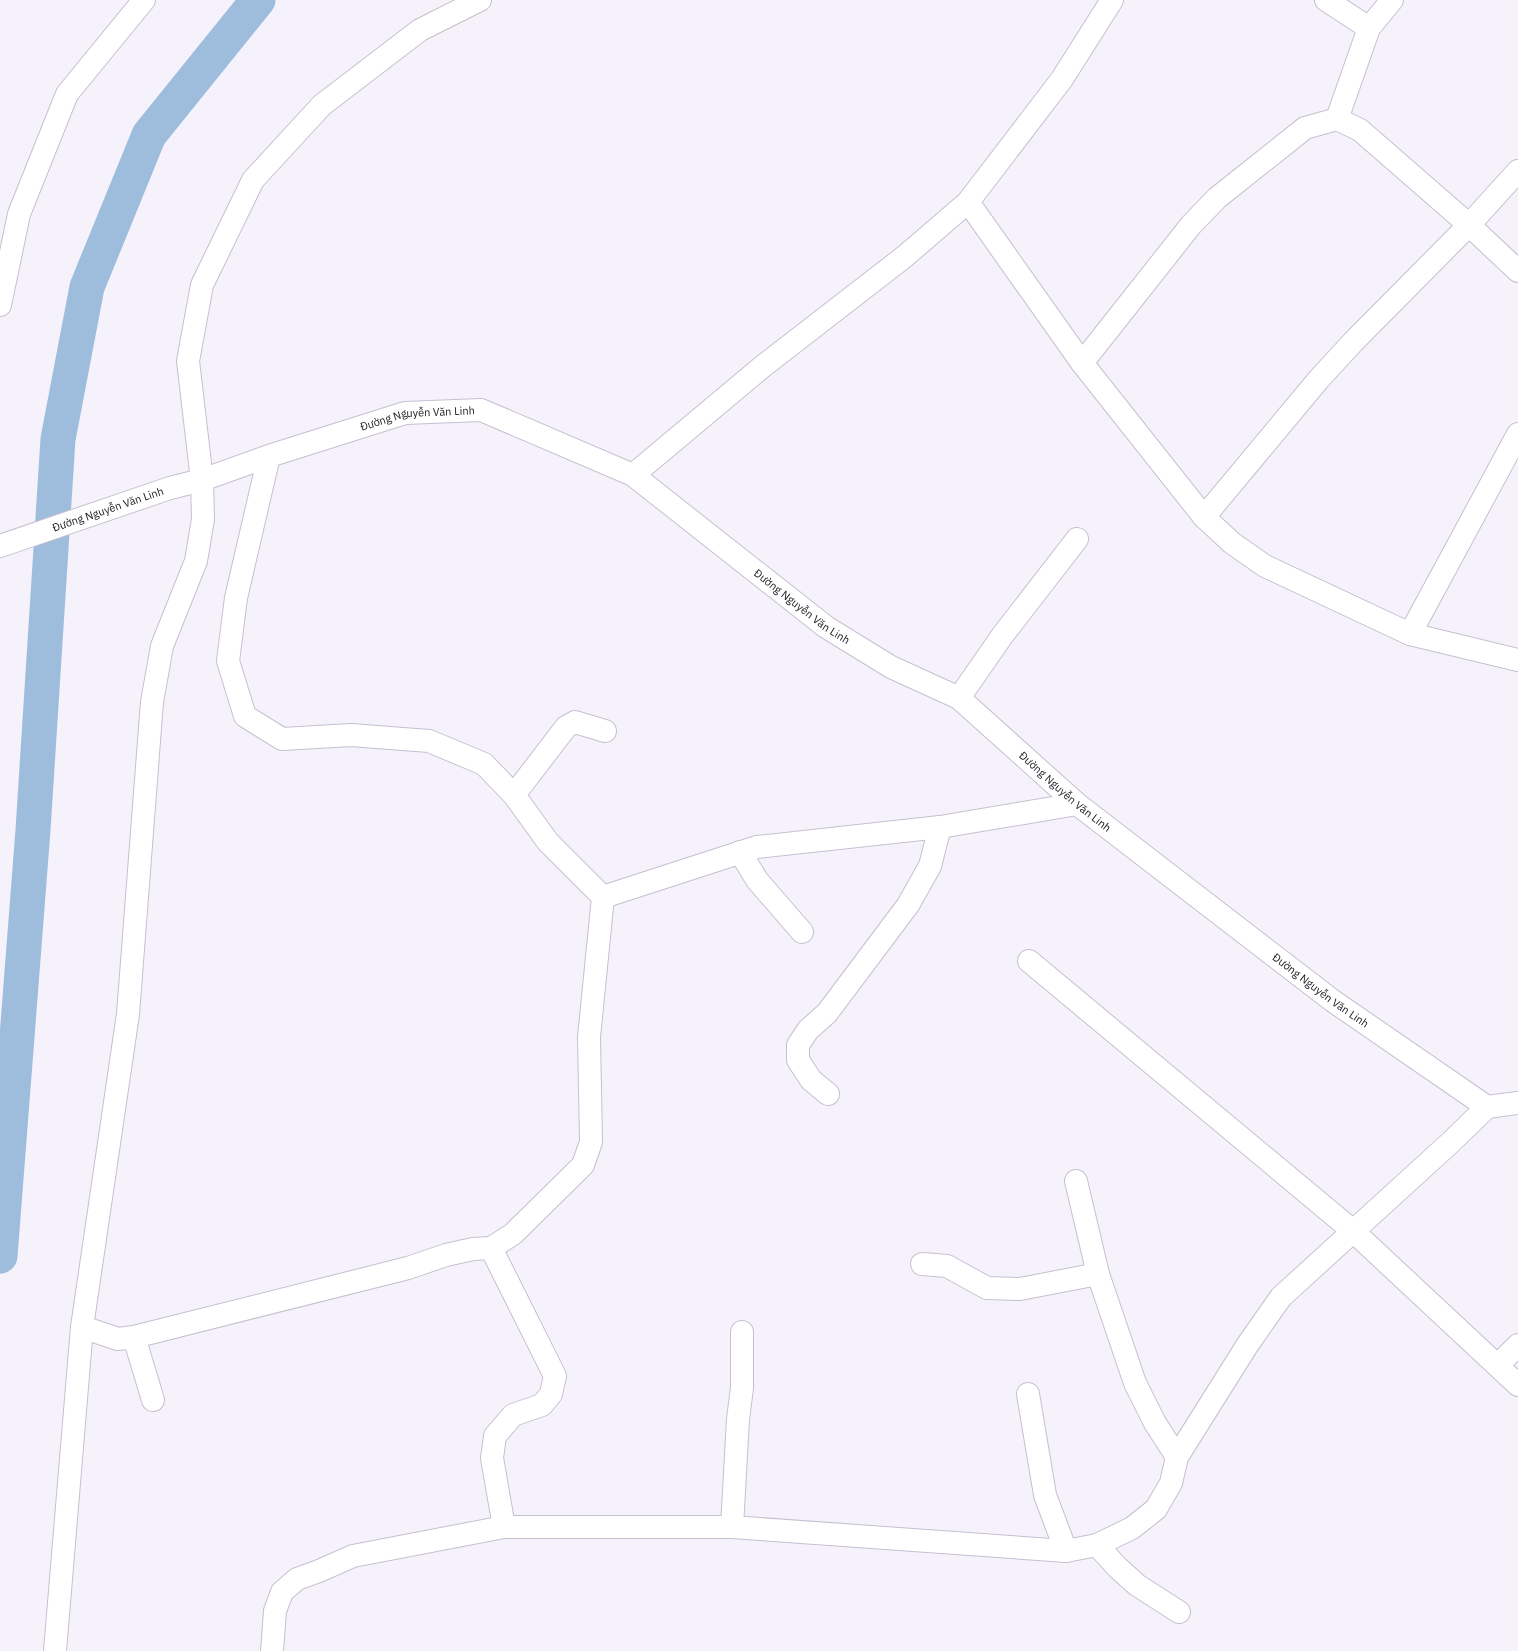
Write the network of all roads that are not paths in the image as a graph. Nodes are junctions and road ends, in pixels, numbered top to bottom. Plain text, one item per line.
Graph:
1 (144, 0) edge
2 (480, 0) edge
3 (1112, 0) edge
4 (1326, 0) edge
5 (1392, 0) edge
6 (1369, 28) junction
7 (1337, 119) junction
8 (1518, 171) edge
9 (968, 202) junction
10 (1469, 225) junction
11 (1518, 272) edge
12 (0, 305) edge
13 (1082, 363) junction
14 (1518, 434) edge
15 (269, 456) junction
16 (633, 475) junction
17 (202, 480) junction
18 (1204, 517) junction
19 (1077, 539) dead end
20 (0, 546) edge
21 (1410, 634) junction
22 (1518, 660) edge
23 (959, 698) junction
24 (605, 732) dead end
25 (514, 795) junction
26 (1077, 804) junction
27 (940, 827) junction
28 (740, 852) junction
29 (603, 897) junction
30 (802, 932) dead end
31 (1029, 961) dead end
32 (828, 1094) dead end
33 (1518, 1103) edge
34 (1487, 1106) junction
35 (1076, 1181) dead end
36 (1354, 1231) junction
37 (491, 1248) junction
38 (922, 1264) dead end
39 (1098, 1274) junction
40 (82, 1327) junction
41 (742, 1332) dead end
42 (134, 1338) junction
43 (1518, 1345) edge
44 (1498, 1365) junction
45 (1518, 1385) edge
46 (1028, 1394) dead end
47 (153, 1400) dead end
48 (1177, 1457) junction
49 (504, 1527) junction
50 (732, 1527) junction
51 (1097, 1545) junction
52 (1066, 1551) junction
53 (1179, 1612) dead end
54 (55, 1651) edge
55 (272, 1651) edge

1 - 12 street
2 - 17 street
3 - 9 street
4 - 6 street
5 - 6 street
6 - 7 street
7 - 10 street
7 - 13 street
8 - 10 street
9 - 13 street
9 - 16 street
10 - 11 street
10 - 18 street
13 - 18 street
14 - 21 street
15 - 16 street, Đường Nguyễn Văn Linh
15 - 17 street, Đường Nguyễn Văn Linh
15 - 25 street
16 - 23 street, Đường Nguyễn Văn Linh
17 - 20 street, Đường Nguyễn Văn Linh
17 - 40 street
18 - 21 street
19 - 23 street
21 - 22 street
23 - 26 street, Đường Nguyễn Văn Linh
24 - 25 street
25 - 29 street
26 - 27 street
26 - 34 street, Đường Nguyễn Văn Linh
27 - 28 street
27 - 32 street
28 - 29 street
28 - 30 street
29 - 37 street
31 - 36 street
33 - 34 street
34 - 36 street
35 - 39 street
36 - 44 street
36 - 48 street
37 - 42 street
37 - 49 street
38 - 39 street
39 - 48 street
40 - 42 street
40 - 54 street
41 - 50 street
42 - 47 street
43 - 44 street
44 - 45 street
46 - 52 street
48 - 51 street
49 - 50 street
49 - 55 street
50 - 52 street
51 - 52 street
51 - 53 street

